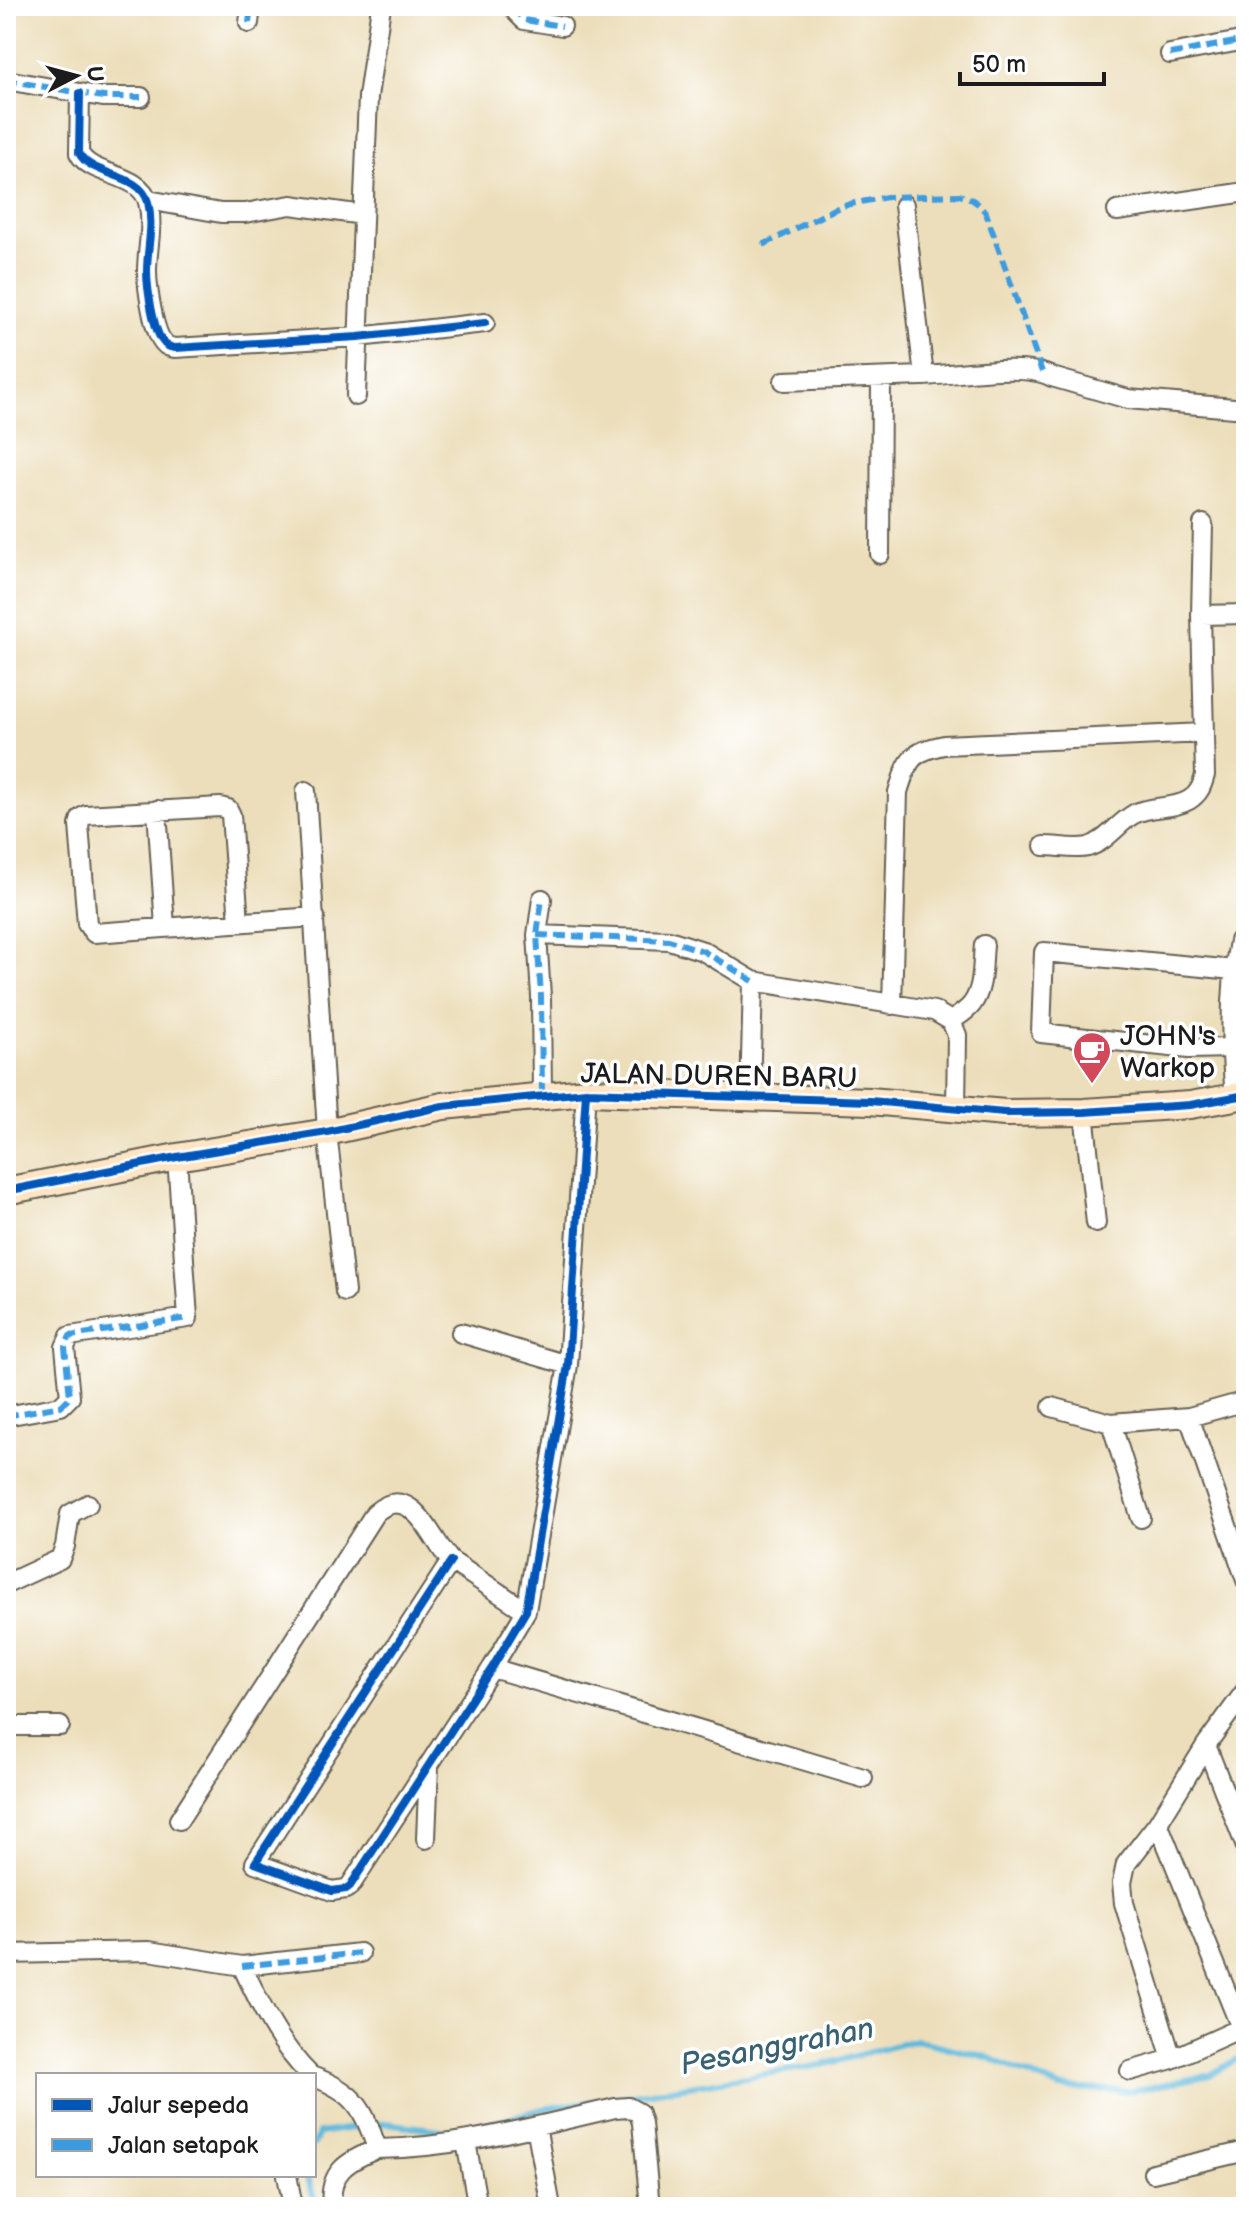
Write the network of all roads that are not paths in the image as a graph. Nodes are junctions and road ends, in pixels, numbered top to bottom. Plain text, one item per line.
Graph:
1 (381, 6) edge
2 (518, 6) edge
3 (562, 26) dead end
4 (1246, 40) edge
5 (1170, 54) dead end
6 (6, 80) edge
7 (80, 93) junction
8 (141, 97) dead end
9 (1246, 192) edge
10 (148, 200) junction
11 (904, 205) dead end
12 (1117, 211) dead end
13 (363, 215) junction
14 (485, 323) dead end
15 (358, 337) junction
16 (924, 376) junction
17 (881, 378) junction
18 (784, 381) dead end
19 (356, 396) dead end
20 (1246, 409) edge
21 (1203, 524) dead end
22 (880, 554) dead end
23 (1246, 614) edge
24 (1201, 615) junction
25 (1204, 733) junction
26 (306, 791) dead end
27 (157, 810) junction
28 (1044, 846) dead end
29 (542, 899) dead end
30 (315, 917) junction
31 (239, 922) junction
32 (165, 927) junction
33 (537, 935) junction
34 (1246, 939) edge
35 (984, 945) dead end
36 (1234, 970) junction
37 (753, 981) junction
38 (892, 1005) junction
39 (951, 1021) junction
40 (1231, 1048) junction
41 (586, 1092) junction
42 (542, 1095) junction
43 (1240, 1096) edge
44 (750, 1097) junction
45 (956, 1109) junction
46 (1084, 1112) junction
47 (327, 1132) junction
48 (177, 1157) junction
49 (6, 1191) edge
50 (1096, 1223) dead end
51 (345, 1292) dead end
52 (461, 1333) dead end
53 (568, 1365) junction
54 (1246, 1401) edge
55 (1052, 1407) dead end
56 (6, 1416) edge
57 (1189, 1417) junction
58 (1111, 1423) junction
59 (88, 1504) dead end
60 (1141, 1518) dead end
61 (451, 1561) junction
62 (1246, 1580) edge
63 (6, 1584) edge
64 (526, 1611) junction
65 (492, 1668) junction
66 (1246, 1690) edge
67 (6, 1726) edge
68 (60, 1726) dead end
69 (1206, 1745) junction
70 (429, 1762) junction
71 (863, 1778) dead end
72 (179, 1820) dead end
73 (1158, 1823) junction
74 (426, 1839) dead end
75 (1246, 1847) edge
76 (360, 1953) dead end
77 (6, 1954) edge
78 (242, 1966) junction
79 (1244, 2025) edge
80 (1172, 2059) junction
81 (1130, 2071) dead end
82 (309, 2073) edge
83 (316, 2077) edge
84 (536, 2126) junction
85 (374, 2142) junction
86 (466, 2142) junction
87 (1246, 2151) edge
88 (1153, 2173) dead end
89 (287, 2177) edge
90 (289, 2205) edge
91 (332, 2207) edge
92 (478, 2207) edge
93 (551, 2207) edge
94 (650, 2207) edge

1 - 13 street
2 - 3 street
4 - 5 street
6 - 7 street
7 - 8 street
7 - 10 street
9 - 12 street
10 - 13 street
10 - 15 street
11 - 16 street
13 - 15 street
14 - 15 street
15 - 19 street
16 - 17 street
16 - 20 street
17 - 18 street
17 - 22 street
21 - 24 street
23 - 24 street
24 - 25 street
25 - 28 street
25 - 38 street
26 - 30 street
27 - 31 street
27 - 32 street
27 - 32 street
29 - 33 street
30 - 31 street
30 - 47 street
31 - 32 street
33 - 37 street
33 - 42 street
34 - 36 street
35 - 39 street
36 - 40 street
36 - 40 street
37 - 38 street
37 - 44 street
38 - 39 street
39 - 45 street
40 - 43 street
41 - 42 street, JALAN DUREN BARU
41 - 44 street, JALAN DUREN BARU
41 - 53 street
42 - 47 street, JALAN DUREN BARU
43 - 46 street, JALAN DUREN BARU
44 - 45 street, JALAN DUREN BARU
45 - 46 street, JALAN DUREN BARU
46 - 50 street
47 - 48 street, JALAN DUREN BARU
47 - 51 street
48 - 49 street, JALAN DUREN BARU
48 - 56 street
52 - 53 street
53 - 64 street
54 - 57 street
55 - 58 street
57 - 58 street
57 - 62 street
58 - 60 street
59 - 63 street
61 - 64 street
61 - 70 street
61 - 72 street
64 - 65 street
65 - 70 street
65 - 71 street
66 - 69 street
67 - 68 street
69 - 73 street
69 - 75 street
70 - 74 street
73 - 79 street
73 - 80 street
76 - 78 street
77 - 78 street
78 - 82 street
79 - 80 street
80 - 81 street
83 - 85 street
84 - 86 street
84 - 93 street
84 - 94 street
85 - 86 street
85 - 91 street
86 - 92 street
87 - 88 street
89 - 90 street

